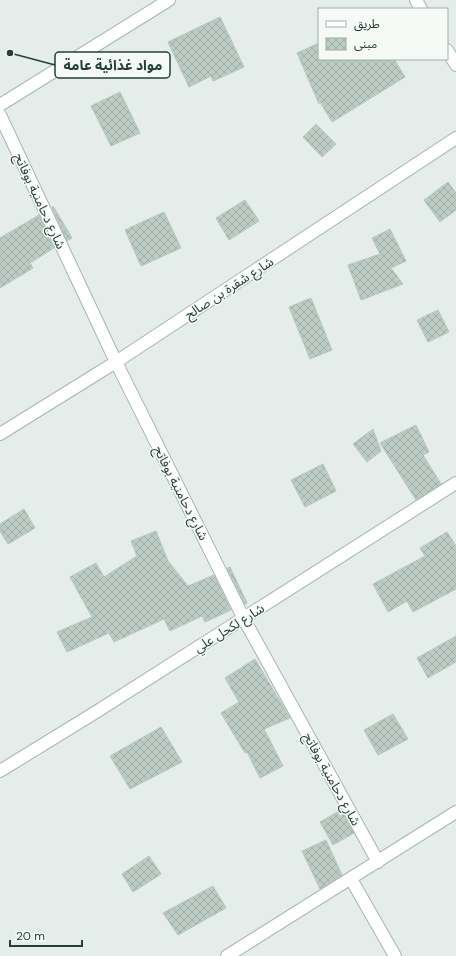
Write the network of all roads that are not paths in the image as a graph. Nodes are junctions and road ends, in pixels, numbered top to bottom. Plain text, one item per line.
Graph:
1 (169, 0) edge
2 (448, 52) edge
3 (456, 65) edge
4 (0, 105) edge
5 (0, 115) edge
6 (456, 138) edge
7 (116, 362) junction
8 (0, 434) edge
9 (456, 483) edge
10 (244, 619) junction
11 (0, 770) edge
12 (456, 812) edge
13 (378, 862) junction
14 (351, 879) junction
15 (227, 956) edge
16 (395, 956) edge

1 - 4 street
2 - 3 street
5 - 7 street, شارع دحامنية بوفاتح
6 - 7 street, شارع شقرة بن صالح
7 - 8 street, شارع شقرة بن صالح
7 - 10 street, شارع دحامنية بوفاتح
9 - 10 street, شارع لكحل علي
10 - 11 street, شارع لكحل علي
10 - 13 street, شارع دحامنية بوفاتح
12 - 13 street
13 - 14 street
14 - 15 street
14 - 16 street

